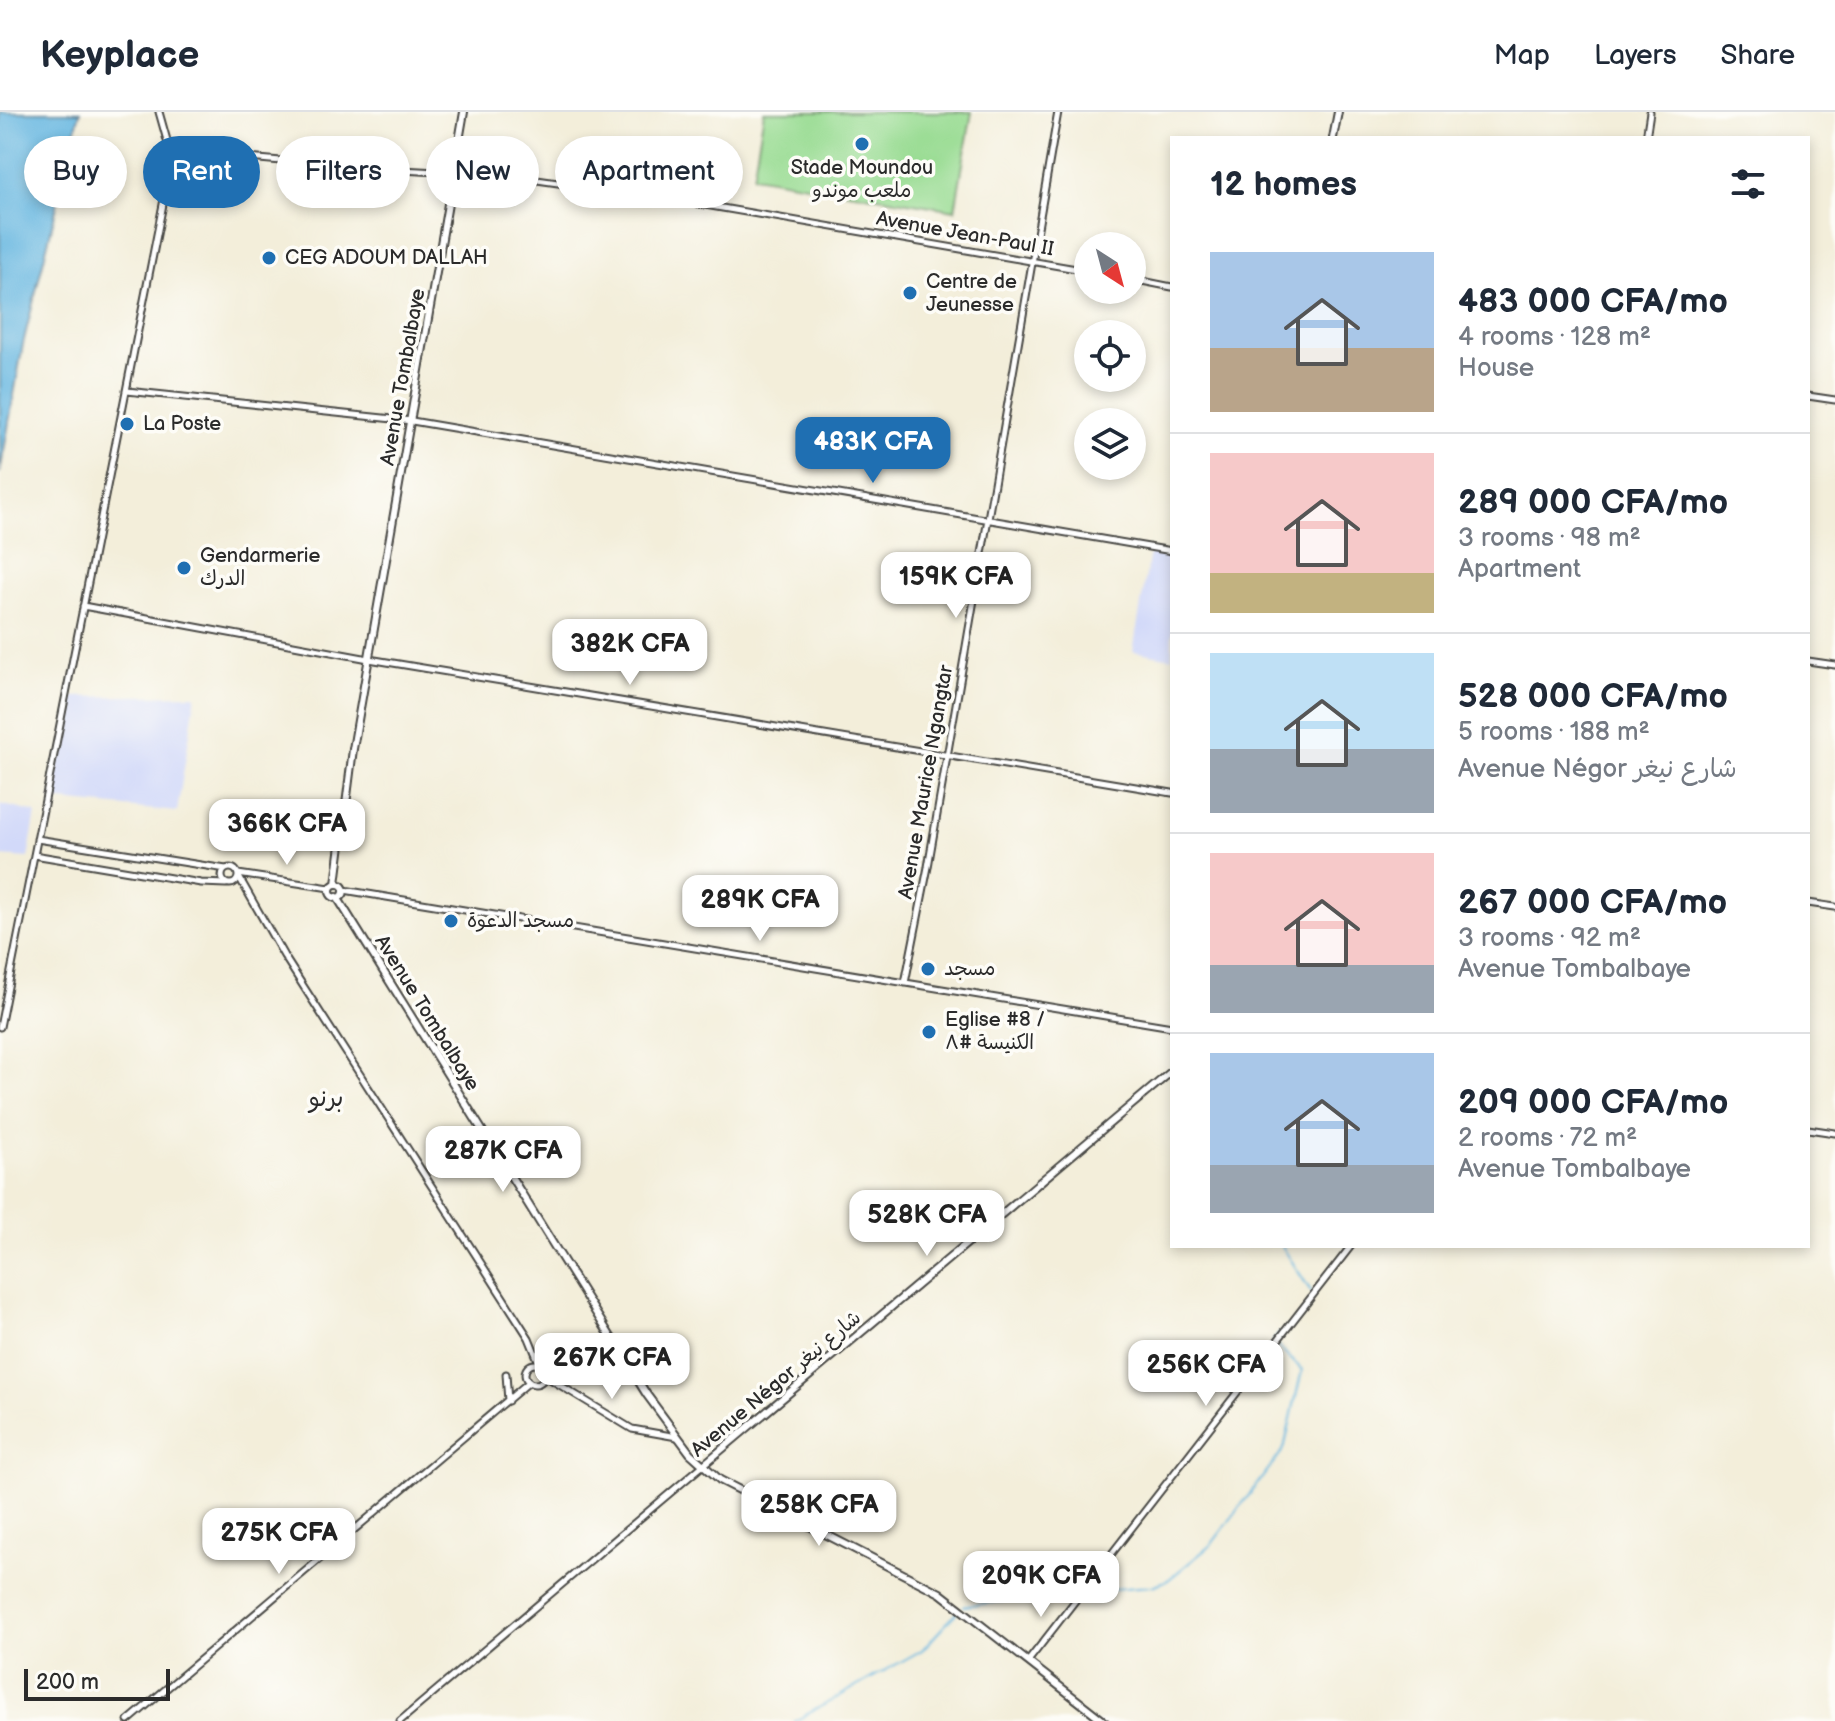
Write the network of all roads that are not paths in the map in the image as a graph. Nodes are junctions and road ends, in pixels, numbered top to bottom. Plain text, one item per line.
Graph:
1 (159, 112) edge
2 (464, 112) edge
3 (1058, 112) edge
4 (1338, 112) edge
5 (1650, 112) edge
6 (166, 136) edge
7 (460, 136) edge
8 (1333, 136) edge
9 (1646, 136) edge
10 (260, 158) edge
11 (426, 170) edge
12 (539, 180) edge
13 (160, 208) edge
14 (448, 208) edge
15 (1032, 260) junction
16 (1074, 268) edge
17 (1146, 282) edge
18 (1170, 287) edge
19 (127, 391) junction
20 (1810, 396) edge
21 (1835, 400) edge
22 (412, 421) junction
23 (986, 520) junction
24 (1170, 551) edge
25 (83, 606) junction
26 (369, 659) junction
27 (1810, 661) edge
28 (1835, 665) edge
29 (947, 755) junction
30 (1170, 793) edge
31 (37, 839) junction
32 (34, 855) junction
33 (226, 869) junction
34 (238, 876) junction
35 (228, 884) junction
36 (333, 886) junction
37 (344, 890) junction
38 (337, 897) junction
39 (250, 900) junction
40 (1810, 903) edge
41 (1835, 907) edge
42 (905, 983) junction
43 (0, 1027) edge
44 (1170, 1027) edge
45 (1170, 1073) edge
46 (1810, 1129) edge
47 (1835, 1133) edge
48 (1349, 1248) edge
49 (540, 1365) junction
50 (506, 1374) dead end
51 (545, 1376) junction
52 (529, 1382) junction
53 (508, 1401) junction
54 (677, 1437) junction
55 (702, 1466) junction
56 (1029, 1660) junction
57 (128, 1721) edge
58 (400, 1721) edge
59 (1104, 1721) edge

1 - 6 street
2 - 7 main road, Avenue Tombalbaye
3 - 15 street, Avenue Maurice Ngangtar
4 - 8 main road
5 - 9 street
10 - 11 street, Avenue Jean-Paul II
12 - 15 street, Avenue Jean-Paul II
13 - 19 street
14 - 22 main road, Avenue Tombalbaye
15 - 16 street, Avenue Jean-Paul II
15 - 23 street, Avenue Maurice Ngangtar
17 - 18 street
19 - 22 street
19 - 25 street
20 - 21 street
22 - 23 street
22 - 26 main road, Avenue Tombalbaye
23 - 24 street
23 - 29 street, Avenue Maurice Ngangtar
25 - 26 street
25 - 31 street
26 - 29 street
26 - 36 main road, Avenue Tombalbaye
27 - 28 street
29 - 30 street
29 - 42 street, Avenue Maurice Ngangtar
31 - 32 street
31 - 33 street
32 - 35 street
32 - 43 street
33 - 34 street
33 - 35 street
34 - 35 street
34 - 36 street
34 - 39 street
35 - 39 street
36 - 37 main road
36 - 38 main road, Avenue Tombalbaye
37 - 38 main road
37 - 42 street
38 - 54 main road, Avenue Tombalbaye
39 - 49 street
40 - 41 street
42 - 44 street
45 - 55 main road, Avenue Négor شارع نيغر
46 - 47 street
48 - 56 street
49 - 51 street
49 - 52 street
50 - 53 street
51 - 52 street
51 - 54 street
52 - 53 street
53 - 57 street
54 - 55 main road, Avenue Tombalbaye
55 - 56 main road, Avenue Tombalbaye
55 - 58 street, Avenue Négor شارع نيغر
56 - 59 main road, Avenue Tombalbaye

